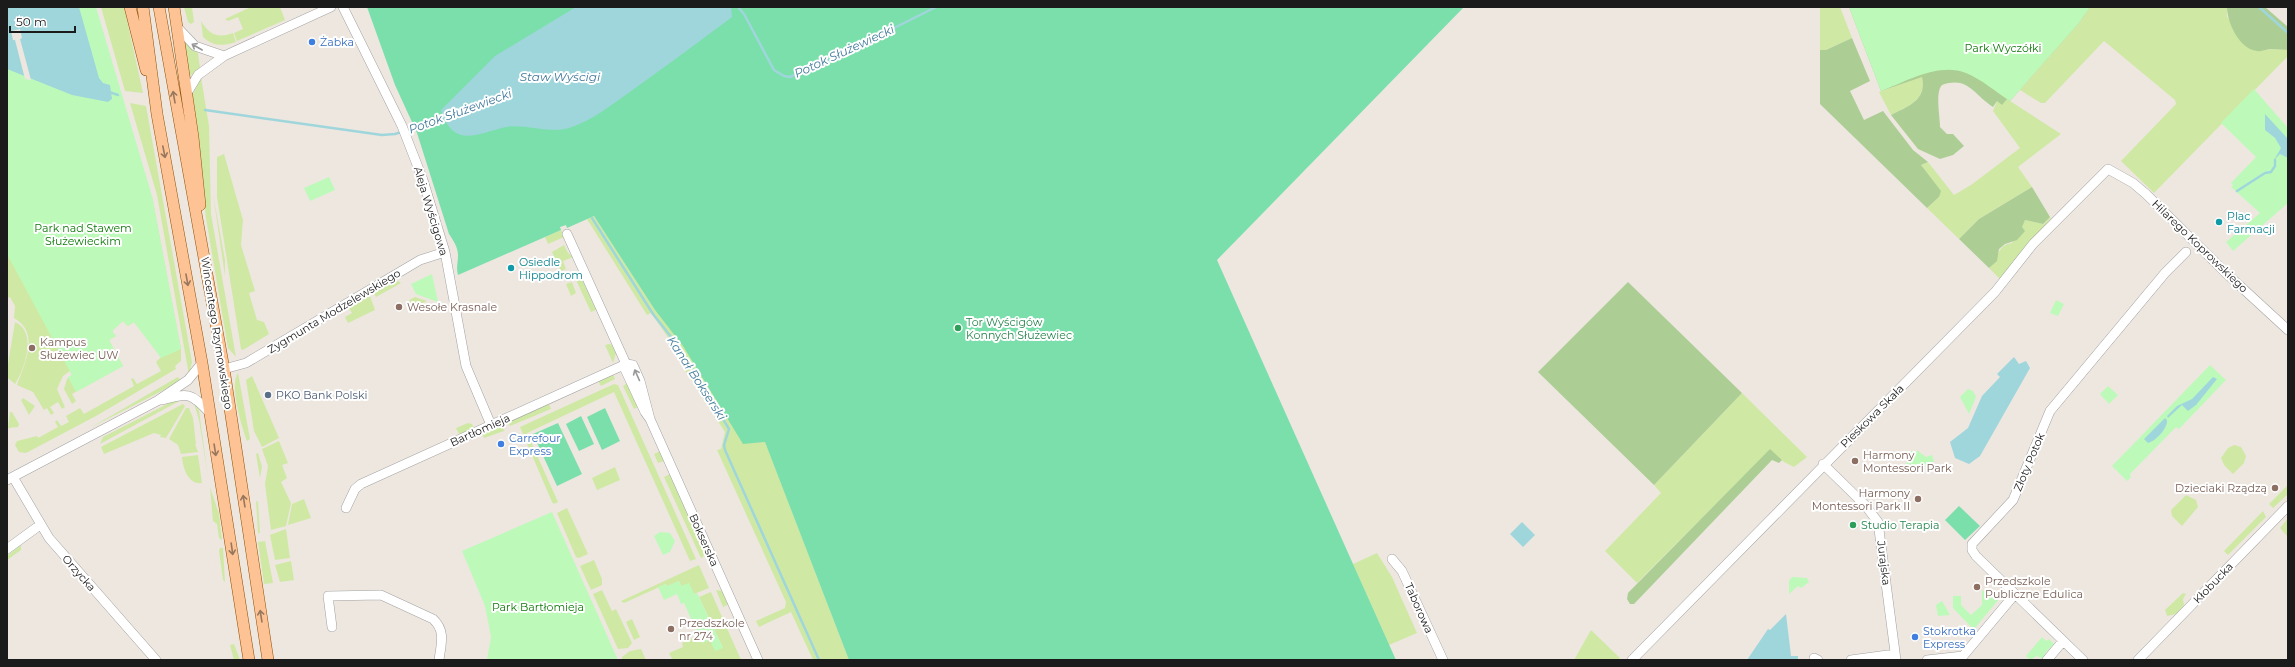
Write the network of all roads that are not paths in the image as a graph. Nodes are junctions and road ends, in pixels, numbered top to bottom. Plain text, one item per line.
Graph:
1 (130, 7) edge
2 (143, 7) edge
3 (159, 7) edge
4 (174, 7) edge
5 (331, 7) edge
6 (343, 7) edge
7 (177, 27) junction
8 (224, 56) junction
9 (187, 93) junction
10 (157, 114) junction
11 (2108, 169) joint
12 (200, 231) junction
13 (567, 234) dead end
14 (445, 252) junction
15 (2186, 252) dead end
16 (2288, 330) edge
17 (202, 363) junction
18 (625, 364) junction
19 (224, 369) junction
20 (157, 401) junction
21 (209, 412) junction
22 (491, 425) junction
23 (1823, 464) junction
24 (10, 479) edge
25 (2288, 506) edge
26 (346, 508) dead end
27 (40, 525) junction
28 (7, 549) edge
29 (1392, 559) dead end
30 (2015, 594) junction
31 (332, 627) dead end
32 (2063, 641) junction
33 (1896, 657) edge
34 (1956, 658) edge
35 (156, 660) edge
36 (249, 660) edge
37 (268, 660) edge
38 (439, 660) edge
39 (758, 660) edge
40 (1443, 660) edge
41 (1632, 660) edge
42 (1851, 660) edge
43 (1927, 660) edge
44 (2047, 660) edge
45 (2082, 660) edge
46 (2138, 660) edge

1 - 10 main road, Wincentego Rzymowskiego
2 - 10 main road, Wincentego Rzymowskiego
12 -> 3 main road, Wincentego Rzymowskiego
4 - 7 main road
5 - 8 street
6 - 14 street, Aleja Wyścigowa
8 -> 7 street
7 - 9 main road
8 - 9 street
9 - 12 main road
10 -> 17 main road, Wincentego Rzymowskiego
11 - 16 street, Hilarego Koprowskiego
11 - 23 street, Pieskowa Skała
12 - 19 main road, Wincentego Rzymowskiego
13 - 18 street, Bokserska
14 - 19 street, Zygmunta Modzelewskiego
14 - 22 street, Aleja Wyścigowa
15 - 30 street, Złoty Potok
17 - 20 street
17 - 21 main road, Wincentego Rzymowskiego
18 - 22 street, Bartłomieja
18 - 39 street, Bokserska
37 -> 19 main road, Wincentego Rzymowskiego
20 - 21 street
20 - 24 street
21 -> 36 main road, Wincentego Rzymowskiego
22 - 26 street, Bartłomieja
23 - 33 street, Jurajska
23 - 41 street, Pieskowa Skała
24 - 27 street, Orzycka
25 - 46 street, Kłobucka
27 - 28 street
27 - 35 street, Orzycka
29 - 40 street, Taborowa
30 - 32 street, Złoty Potok
30 - 34 street
31 - 38 street
32 - 44 street
32 - 45 street, Złoty Potok
33 - 42 street
34 - 43 street

